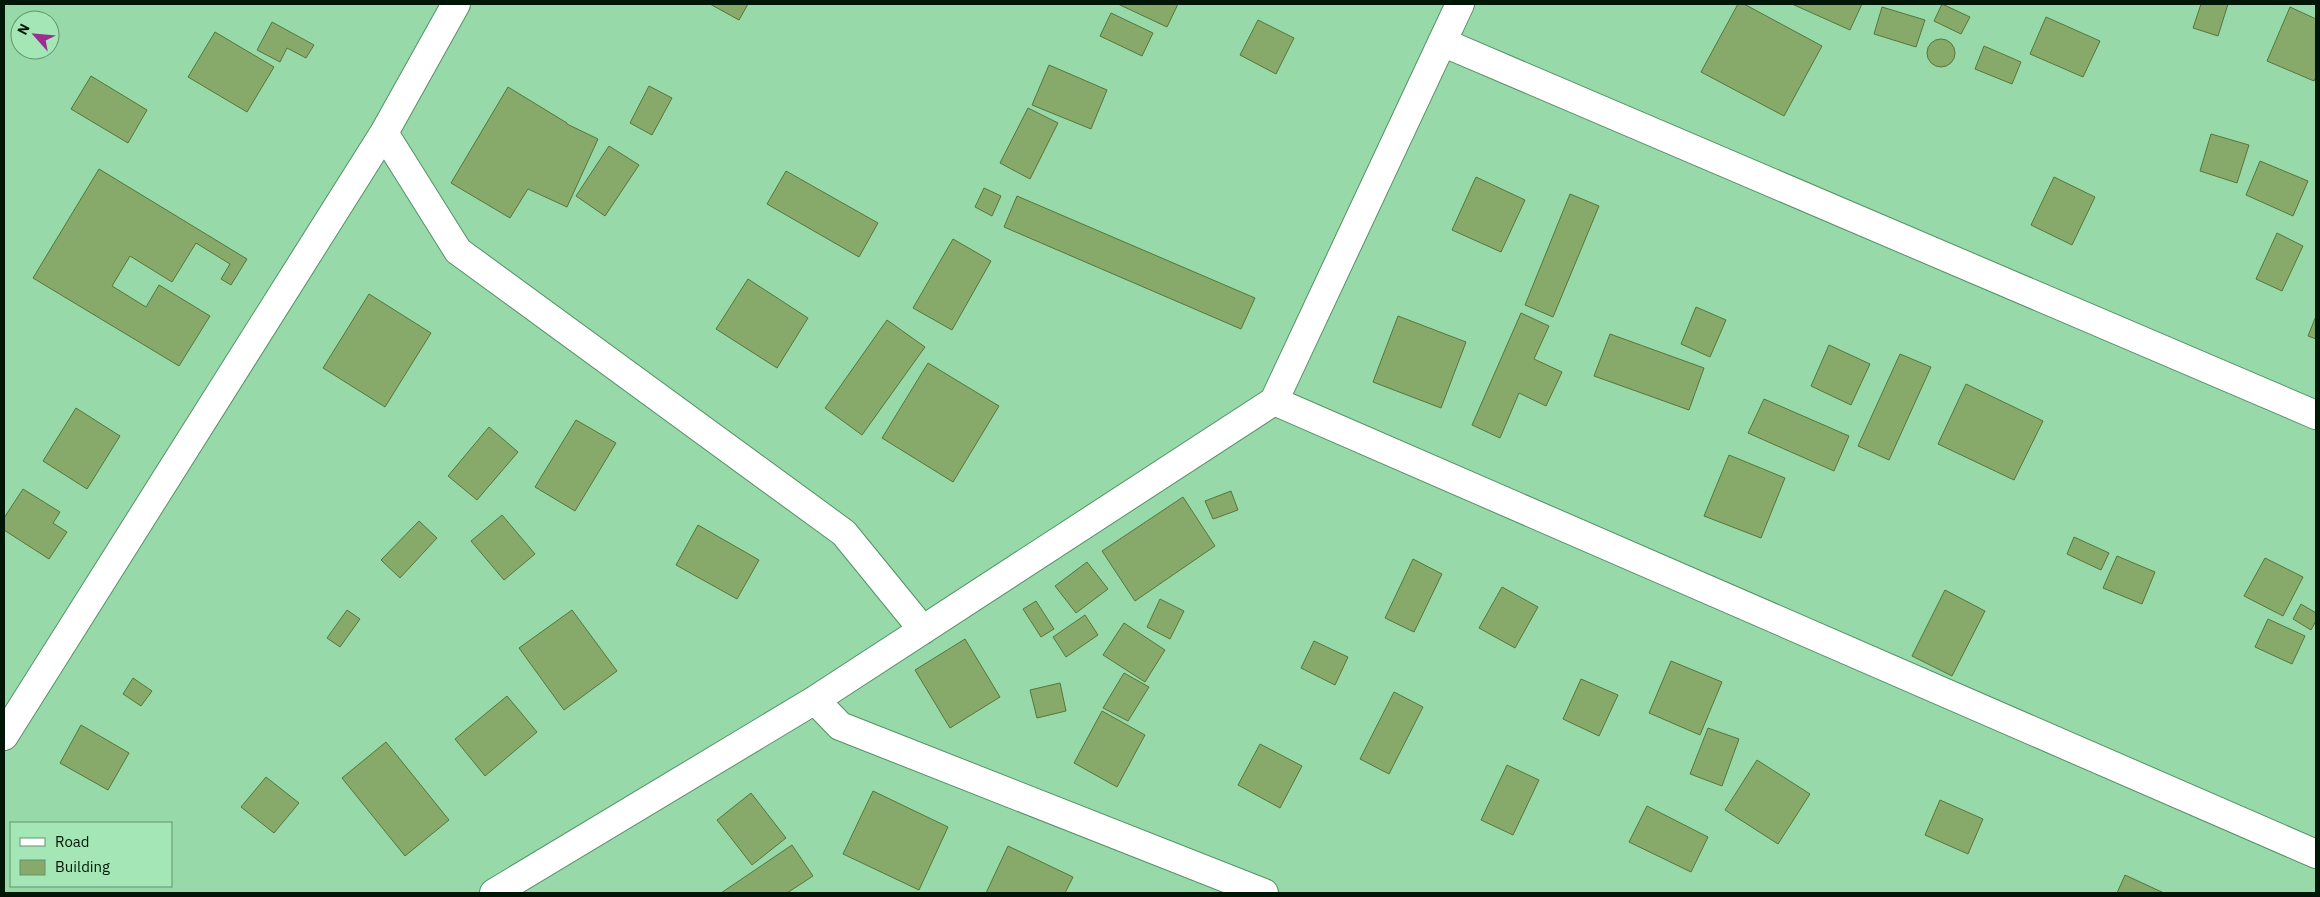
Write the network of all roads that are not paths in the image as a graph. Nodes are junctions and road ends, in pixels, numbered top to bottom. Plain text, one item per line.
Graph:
1 (456, 4) edge
2 (1460, 4) edge
3 (1442, 42) junction
4 (384, 133) junction
5 (1274, 401) junction
6 (2316, 415) edge
7 (923, 630) junction
8 (816, 700) junction
9 (4, 736) edge
10 (2316, 854) edge
11 (494, 893) edge
12 (1264, 893) edge

1 - 4 street
2 - 3 street
3 - 5 street
3 - 6 street
4 - 7 street
4 - 9 street
5 - 7 street
5 - 10 street
7 - 8 street
8 - 11 street
8 - 12 street

